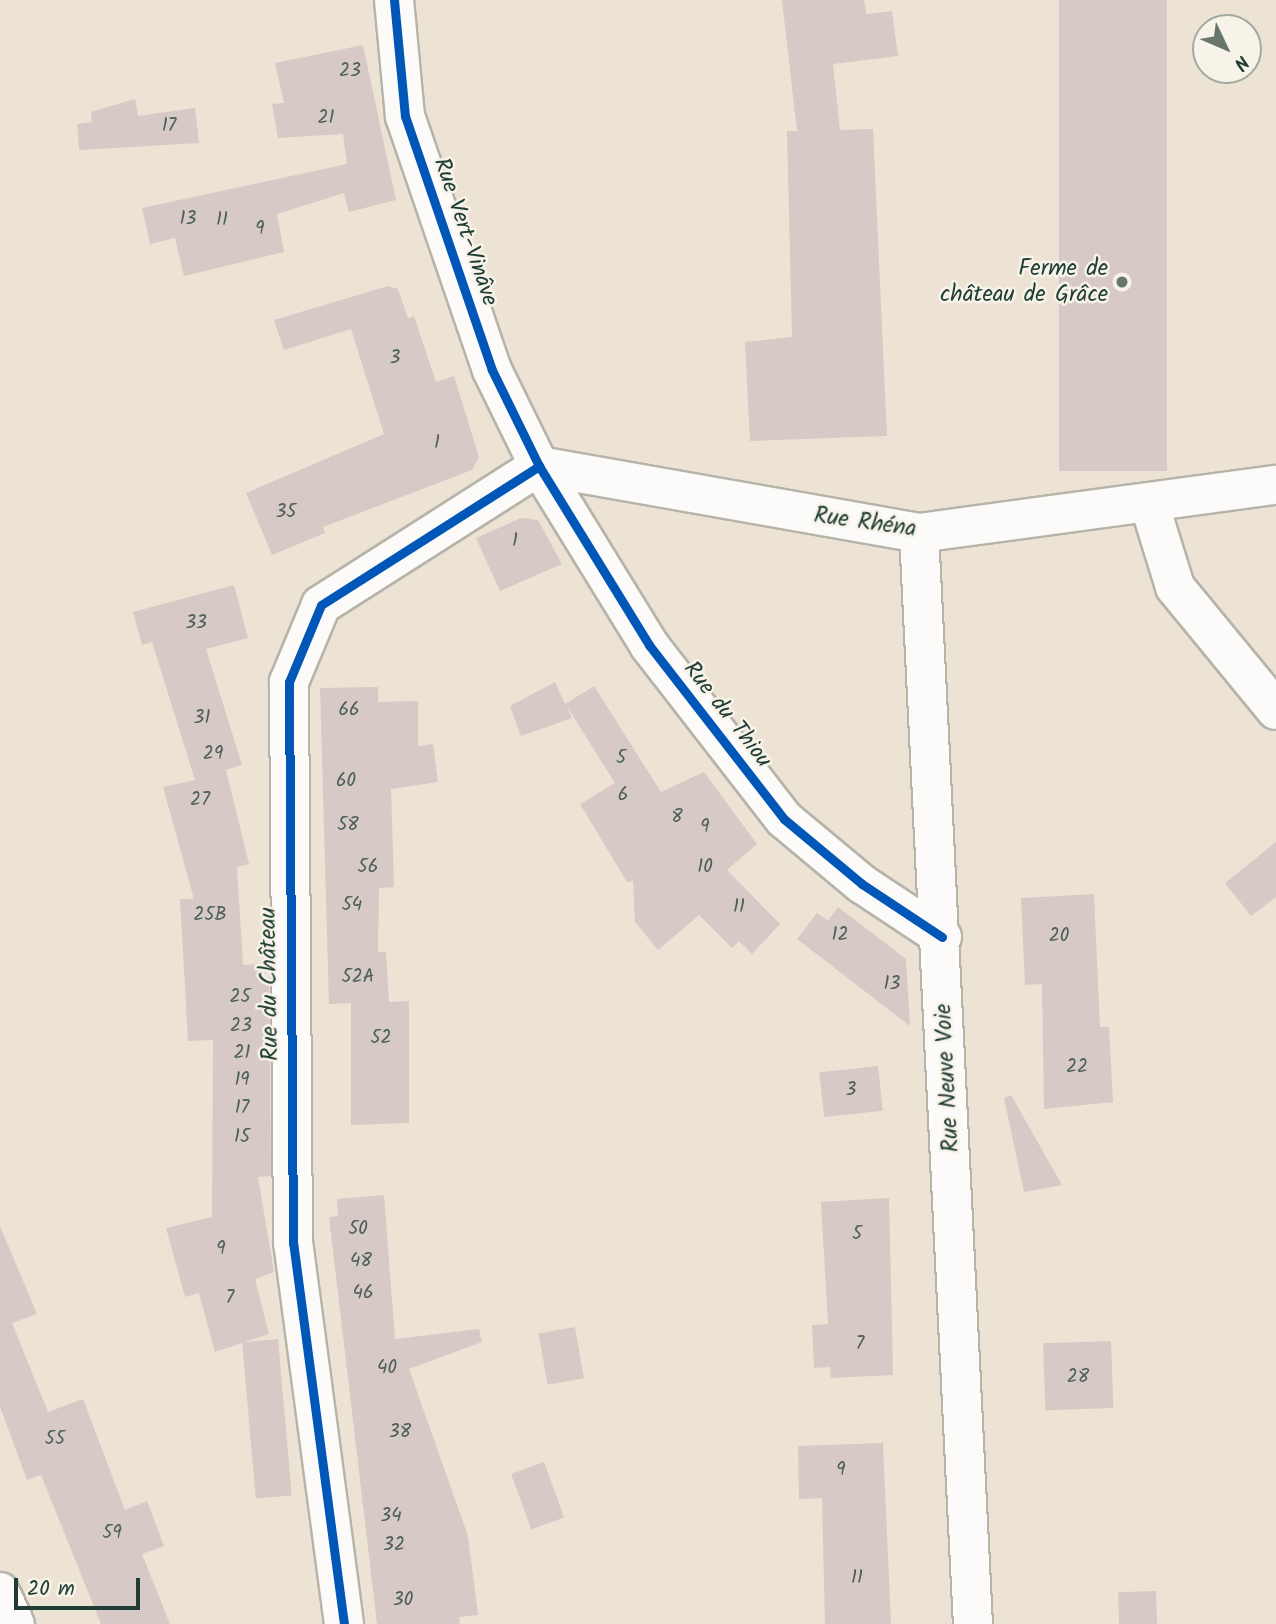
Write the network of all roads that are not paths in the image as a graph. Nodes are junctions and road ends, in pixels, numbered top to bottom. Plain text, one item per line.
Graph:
1 (394, 0) edge
2 (539, 466) junction
3 (1276, 485) edge
4 (1150, 506) junction
5 (919, 533) junction
6 (1276, 710) edge
7 (942, 937) junction
8 (0, 1592) edge
9 (15, 1624) edge
10 (344, 1624) edge
11 (973, 1624) edge

1 - 2 street, Rue Vert-Vinâve
2 - 5 street, Rue Rhéna
2 - 7 street, Rue du Thiou
2 - 10 street, Rue du Château
3 - 4 street, Rue Rhéna
4 - 5 street, Rue Rhéna
4 - 6 street
5 - 7 street, Rue Neuve Voie
7 - 11 street, Rue Neuve Voie
8 - 9 street

